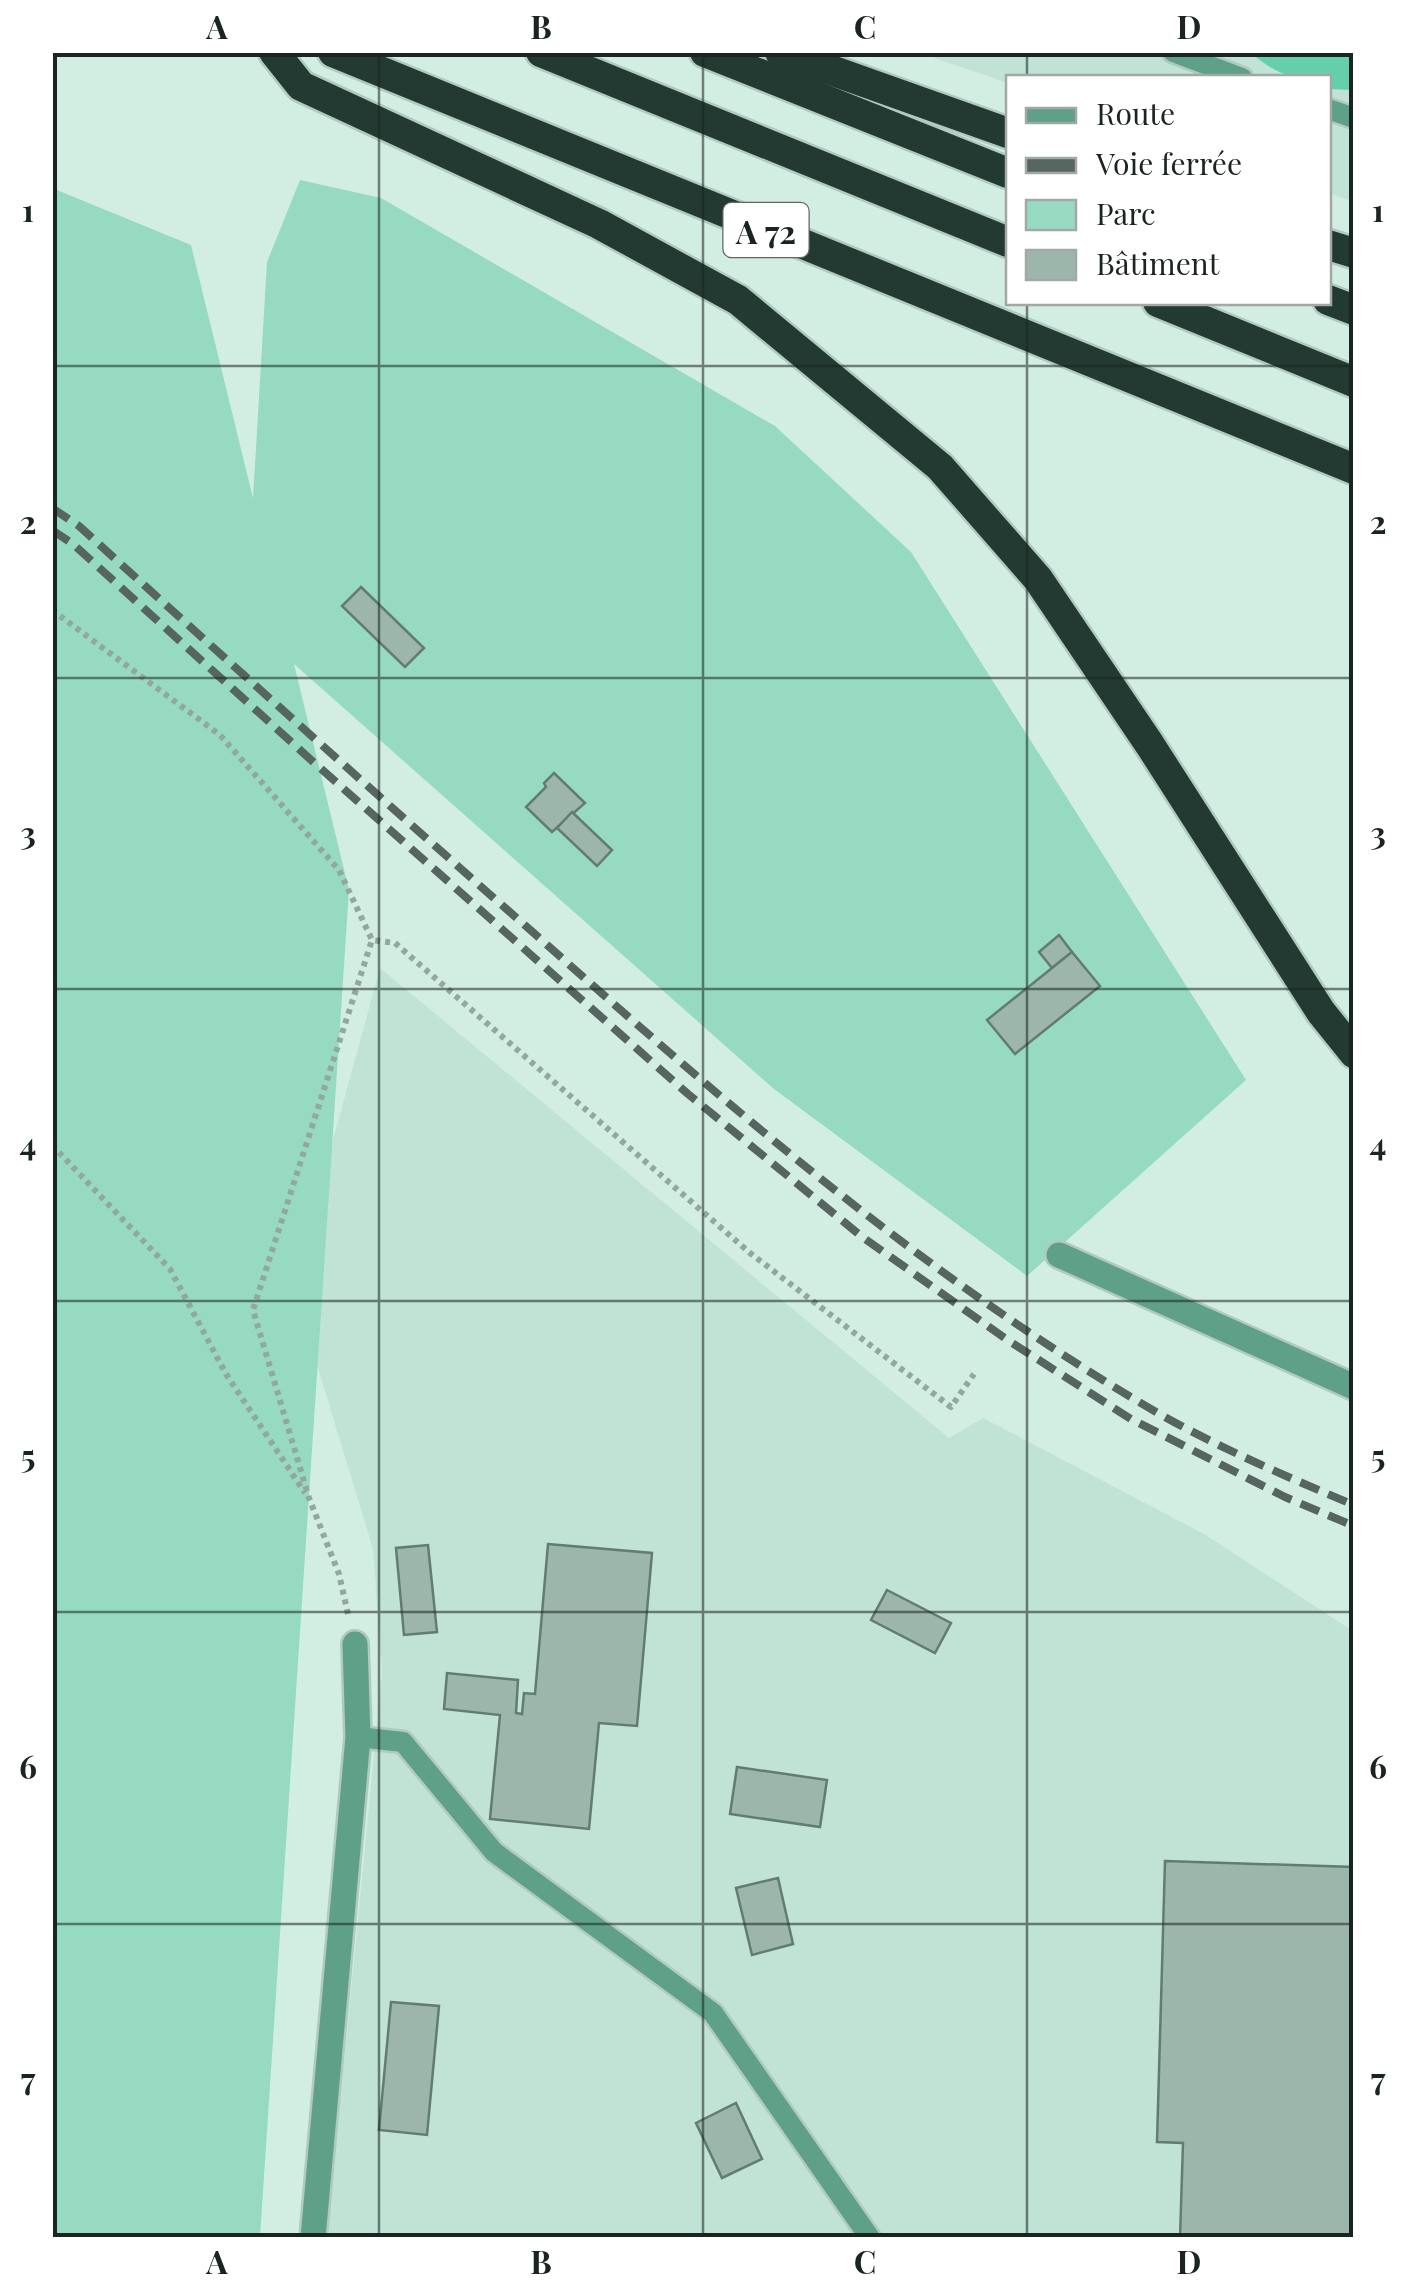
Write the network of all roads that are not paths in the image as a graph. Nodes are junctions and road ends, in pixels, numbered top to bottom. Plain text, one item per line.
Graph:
1 (274, 52) edge
2 (333, 52) edge
3 (541, 52) edge
4 (705, 52) edge
5 (780, 52) edge
6 (1173, 52) edge
7 (1234, 75) edge
8 (1006, 131) edge
9 (1006, 171) edge
10 (1006, 241) edge
11 (1165, 305) edge
12 (1354, 382) edge
13 (1354, 469) edge
14 (1354, 1053) edge
15 (1059, 1256) dead end
16 (1354, 1387) edge
17 (355, 1644) road end
18 (358, 1737) junction
19 (313, 2238) edge
20 (870, 2238) edge

1 - 14 highway
2 - 13 highway, A 72
3 - 10 highway, A 72
4 - 9 highway
5 - 8 highway
6 - 7 lane
11 - 12 highway
15 - 16 street
17 - 18 street
18 - 19 street
18 - 20 lane

